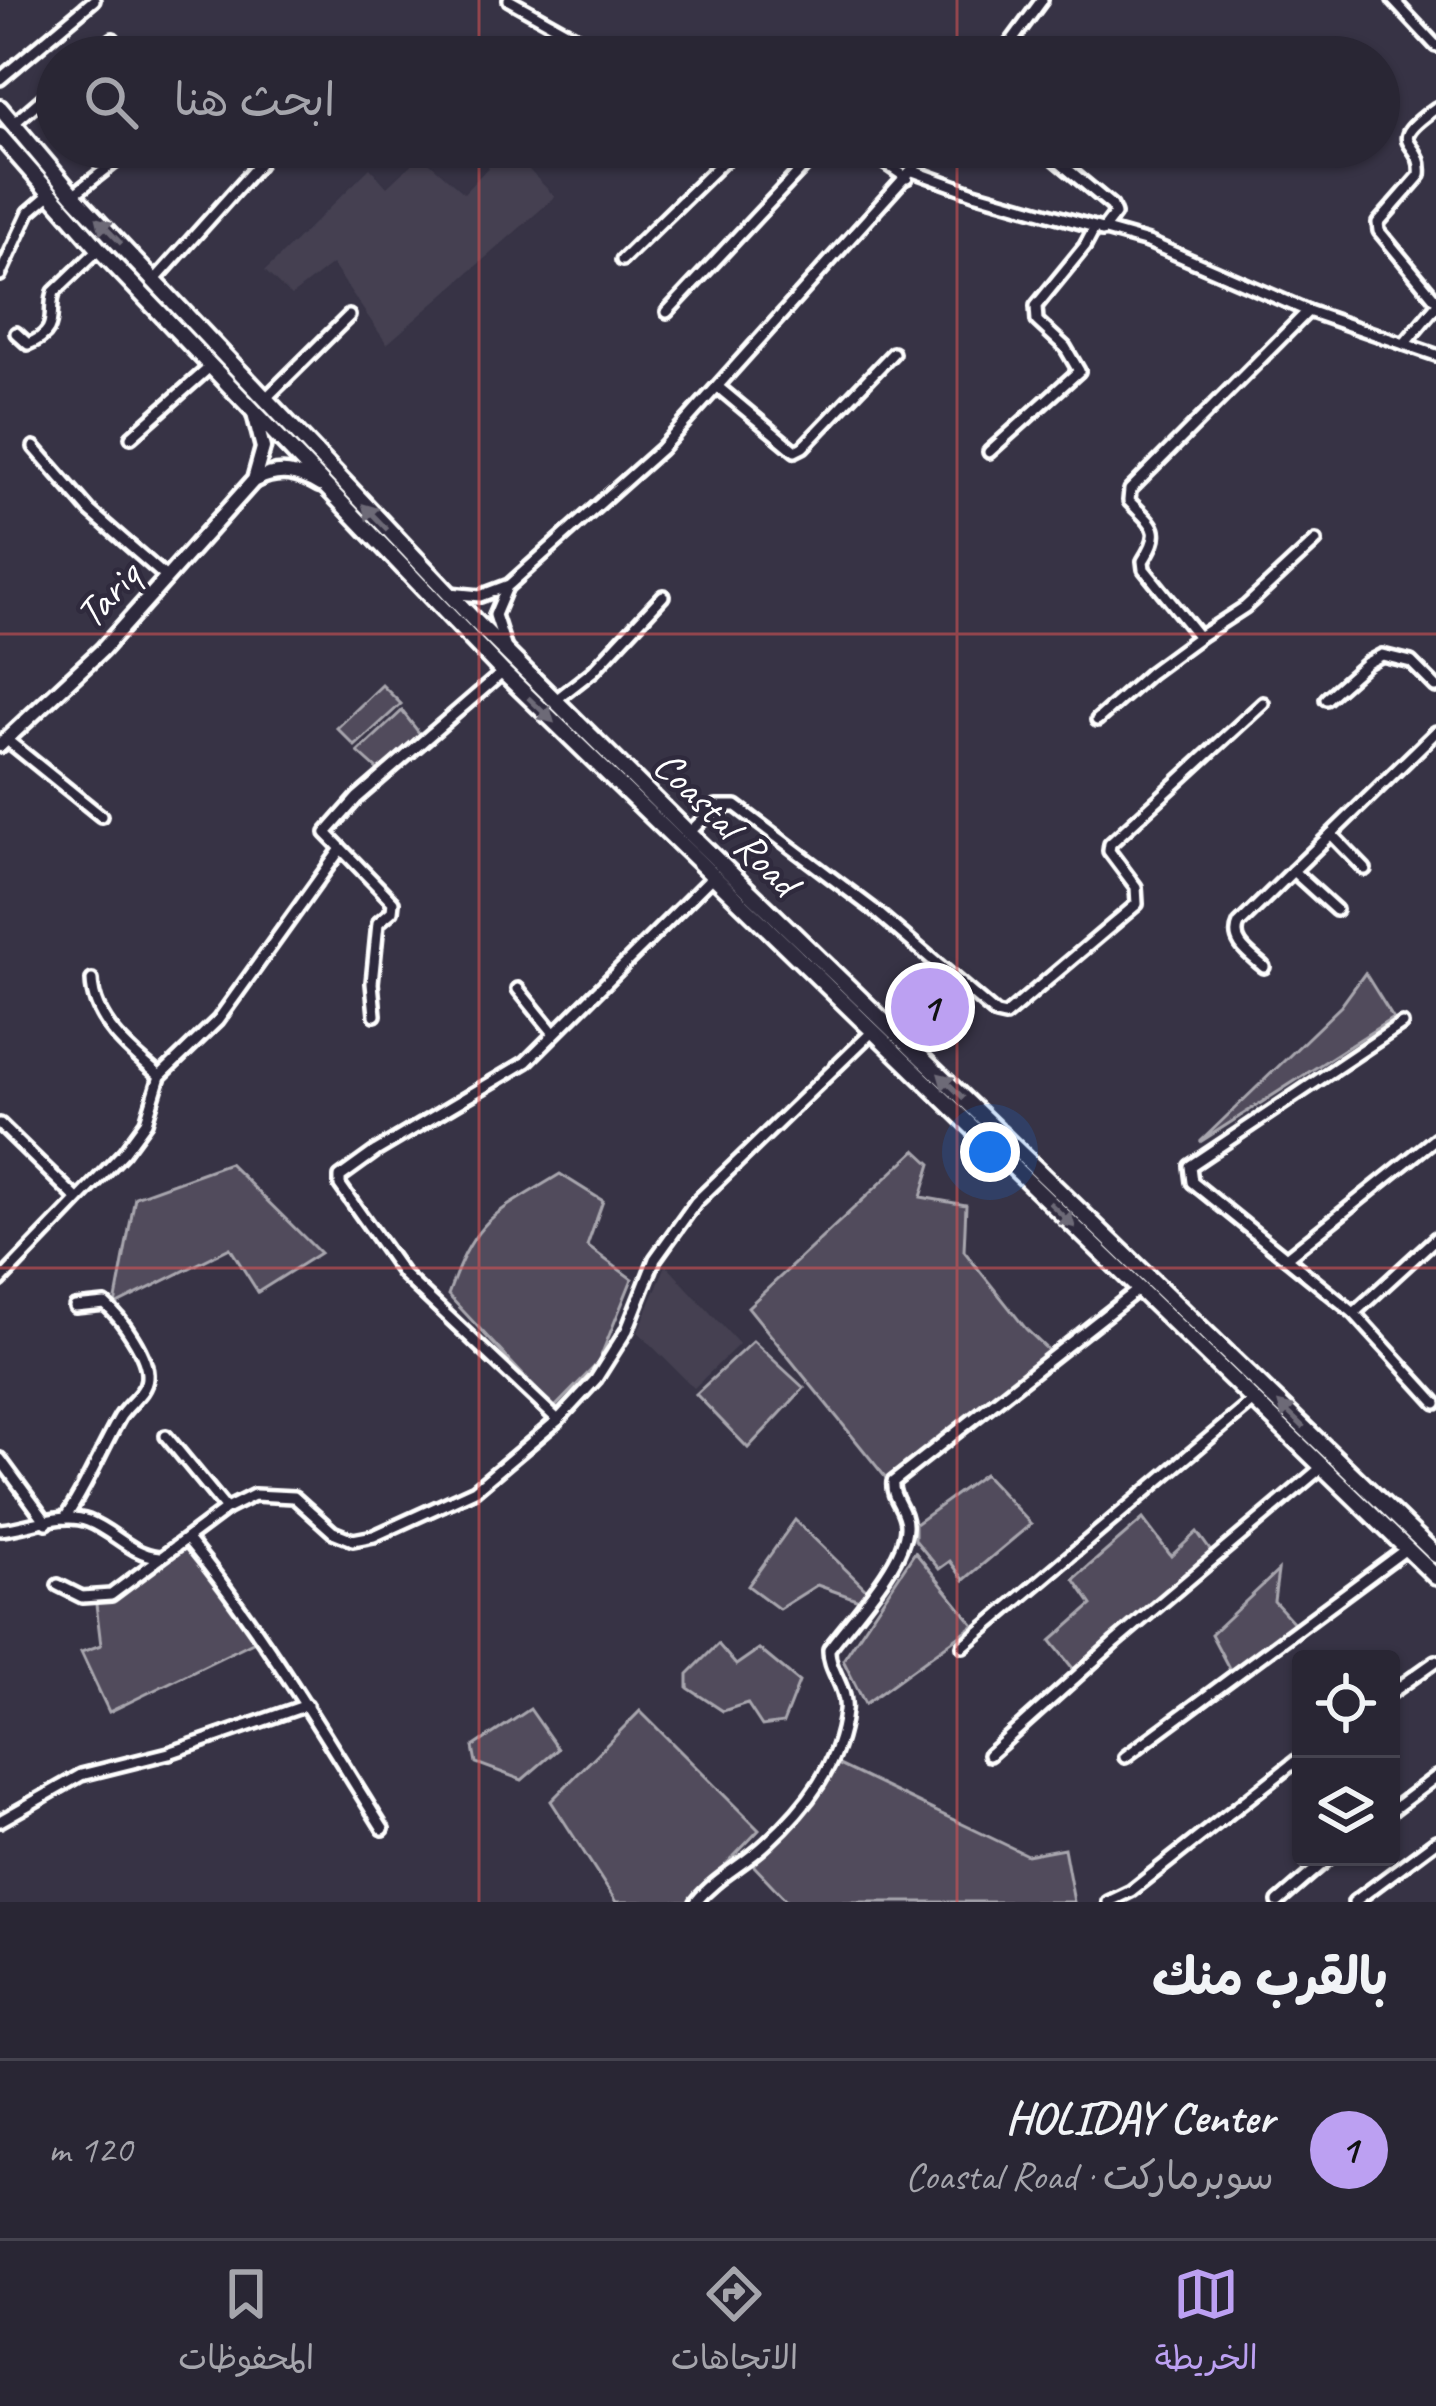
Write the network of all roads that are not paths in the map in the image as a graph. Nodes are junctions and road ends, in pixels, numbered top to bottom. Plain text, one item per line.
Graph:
1 (94, 0) edge
2 (509, 0) edge
3 (1042, 0) edge
4 (1393, 0) edge
5 (51, 36) edge
6 (573, 36) edge
7 (1015, 36) edge
8 (1436, 46) edge
9 (36, 49) edge
10 (0, 79) edge
11 (36, 104) edge
12 (0, 108) edge
13 (1436, 108) edge
14 (13, 124) junction
15 (0, 136) edge
16 (36, 151) edge
17 (50, 168) edge
18 (107, 168) edge
19 (255, 168) edge
20 (716, 168) edge
21 (802, 168) edge
22 (898, 168) edge
23 (916, 168) edge
24 (1066, 168) edge
25 (910, 175) junction
26 (50, 194) junction
27 (73, 195) junction
28 (1098, 230) junction
29 (99, 249) junction
30 (622, 260) dead end
31 (0, 274) edge
32 (154, 281) junction
33 (1436, 303) edge
34 (1308, 311) junction
35 (667, 312) dead end
36 (350, 316) dead end
37 (16, 333) dead end
38 (1404, 344) junction
39 (893, 353) dead end
40 (1436, 356) edge
41 (211, 366) junction
42 (718, 387) junction
43 (259, 406) junction
44 (131, 436) dead end
45 (34, 447) dead end
46 (989, 452) dead end
47 (254, 480) junction
48 (324, 487) junction
49 (1316, 541) dead end
50 (167, 578) junction
51 (509, 585) junction
52 (447, 592) junction
53 (663, 596) dead end
54 (1199, 638) junction
55 (506, 649) junction
56 (502, 672) junction
57 (1436, 687) edge
58 (557, 699) junction
59 (1326, 699) dead end
60 (1263, 703) dead end
61 (1097, 720) dead end
62 (1436, 732) edge
63 (3, 742) edge
64 (101, 816) dead end
65 (689, 833) junction
66 (1331, 834) junction
67 (340, 850) junction
68 (1365, 869) dead end
69 (1293, 872) junction
70 (713, 876) junction
71 (1336, 910) dead end
72 (1264, 968) dead end
73 (92, 980) dead end
74 (518, 989) dead end
75 (375, 1015) dead end
76 (1402, 1024) dead end
77 (553, 1032) junction
78 (872, 1032) junction
79 (160, 1076) junction
80 (0, 1124) edge
81 (1436, 1138) edge
82 (76, 1199) junction
83 (1436, 1238) edge
84 (1286, 1258) junction
85 (0, 1280) edge
86 (1139, 1289) junction
87 (75, 1307) dead end
88 (1354, 1313) junction
89 (1253, 1401) junction
90 (1436, 1403) edge
91 (558, 1420) junction
92 (166, 1436) dead end
93 (0, 1459) edge
94 (1322, 1467) junction
95 (226, 1509) junction
96 (65, 1518) junction
97 (47, 1523) junction
98 (0, 1530) edge
99 (187, 1539) junction
100 (1406, 1549) junction
101 (1436, 1555) edge
102 (159, 1557) junction
103 (1436, 1577) edge
104 (58, 1585) dead end
105 (964, 1646) dead end
106 (1436, 1661) edge
107 (1400, 1687) edge
108 (307, 1705) junction
109 (989, 1755) dead end
110 (1125, 1757) dead end
111 (1300, 1758) edge
112 (1436, 1777) edge
113 (1400, 1803) edge
114 (0, 1821) edge
115 (383, 1829) dead end
116 (1436, 1841) edge
117 (1320, 1866) edge
118 (696, 1902) edge
119 (1108, 1902) edge
120 (1278, 1902) edge
121 (1354, 1902) edge

1 - 5 street
2 - 6 street
3 - 7 street
4 - 8 street
9 - 10 street
11 - 14 street
12 - 14 highway, Coastal Road
13 - 33 street
14 - 16 highway, Coastal Road
15 - 26 highway, Coastal Road
17 - 27 highway, Coastal Road
18 - 27 street
19 - 32 street
20 - 30 street
21 - 35 street
22 - 25 street
23 - 25 street
24 - 28 street
25 - 28 street
25 - 42 street
26 - 29 highway, Coastal Road
26 - 31 street
32 -> 27 highway, Coastal Road
28 - 34 street
28 - 46 street
29 - 37 street
29 - 41 highway, Coastal Road
32 - 43 highway, Coastal Road
33 - 38 street
34 - 38 street
34 - 54 street
36 - 43 street
38 - 40 street
39 - 42 street
41 - 43 highway, Coastal Road
41 - 44 street
42 - 51 street
43 - 47 main road
43 - 48 highway, Coastal Road
52 -> 43 highway, Coastal Road
45 - 50 street
47 - 48 main road
47 - 50 main road, Tariq
48 - 56 highway, Coastal Road
49 - 54 street
50 - 63 main road, Tariq
51 - 52 street
51 - 55 street
52 - 55 highway, Coastal Road
53 - 58 street
54 - 61 street
55 - 58 highway, Coastal Road
56 - 67 street
56 -> 70 highway, Coastal Road
57 - 59 street
58 - 65 highway, Coastal Road
60 - 65 street
62 - 66 street
63 - 64 street
101 -> 65 highway, Coastal Road
66 - 68 street
66 - 69 street
67 - 75 street
67 - 79 street
69 - 71 street
69 - 72 street
70 - 77 street
70 - 78 highway, Coastal Road
73 - 79 street
74 - 77 street
76 - 84 street
77 - 91 street
78 -> 86 highway, Coastal Road
78 - 91 street
79 - 82 street
80 - 82 street
81 - 84 street
82 - 85 street
83 - 88 street
84 - 88 street
86 - 89 highway, Coastal Road
86 - 118 street
87 - 96 street
88 - 90 street
89 - 94 highway, Coastal Road
89 - 105 street
91 - 95 street
92 - 95 street
93 - 97 street
94 - 100 highway, Coastal Road
94 - 109 street
95 - 99 street
96 - 97 street
96 - 102 street
97 - 98 street
99 - 102 street
99 - 108 street
100 - 103 highway, Coastal Road
100 - 110 street
102 - 104 street
106 - 107 street
108 - 114 street
108 - 115 street
111 - 119 street
112 - 113 street
116 - 121 street
117 - 120 street

